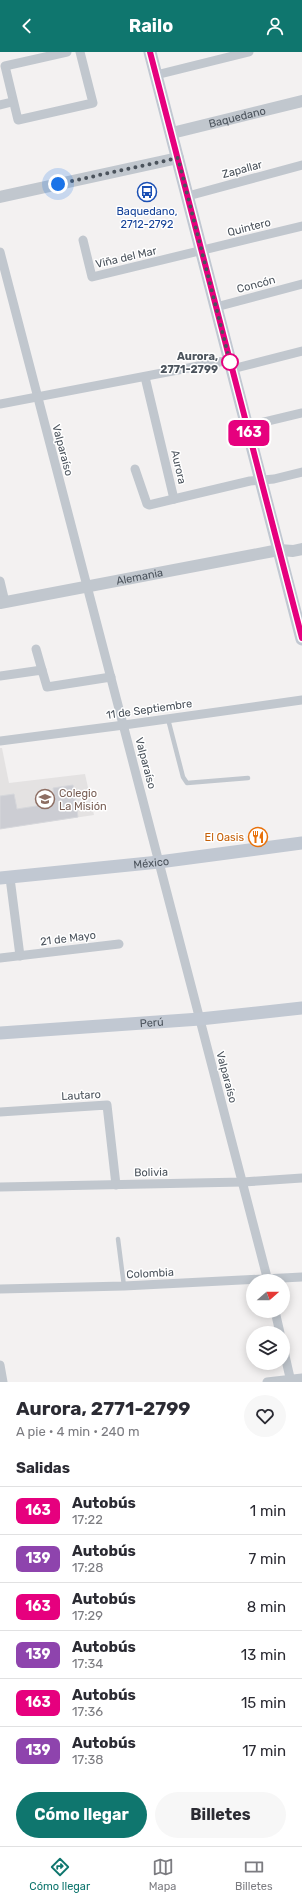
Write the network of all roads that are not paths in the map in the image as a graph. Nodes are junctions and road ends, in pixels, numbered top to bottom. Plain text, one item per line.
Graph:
1 (68, 52) edge
2 (80, 52) edge
3 (150, 52) edge
4 (249, 52) edge
5 (156, 75) junction
6 (12, 102) junction
7 (302, 102) edge
8 (0, 105) edge
9 (172, 133) junction
10 (178, 158) junction
11 (302, 165) edge
12 (188, 196) junction
13 (0, 197) edge
14 (302, 226) edge
15 (82, 240) dead end
16 (202, 251) junction
17 (0, 252) edge
18 (3, 275) edge
19 (302, 284) edge
20 (216, 307) junction
21 (302, 351) edge
22 (231, 364) junction
23 (145, 377) junction
24 (36, 397) junction
25 (0, 404) edge
26 (302, 413) edge
27 (247, 426) junction
28 (135, 469) dead end
29 (302, 472) edge
30 (261, 480) junction
31 (174, 499) junction
32 (302, 541) edge
33 (302, 549) edge
34 (279, 550) junction
35 (0, 581) edge
36 (87, 586) junction
37 (2, 603) edge
38 (299, 612) edge
39 (302, 638) edge
40 (36, 650) dead end
41 (42, 670) junction
42 (0, 676) edge
43 (111, 677) junction
44 (302, 700) edge
45 (168, 719) junction
46 (124, 725) junction
47 (0, 741) edge
48 (248, 778) dead end
49 (302, 843) edge
50 (159, 862) junction
51 (5, 878) edge
52 (119, 944) dead end
53 (20, 956) junction
54 (0, 958) edge
55 (302, 1008) edge
56 (200, 1019) junction
57 (0, 1033) edge
58 (0, 1112) edge
59 (302, 1178) edge
60 (243, 1182) junction
61 (116, 1185) junction
62 (0, 1187) edge
63 (118, 1239) dead end
64 (266, 1274) edge
65 (302, 1277) edge
66 (290, 1278) edge
67 (246, 1281) edge
68 (124, 1286) junction
69 (0, 1289) edge
70 (0, 1365) edge
71 (289, 1370) edge
72 (302, 1378) edge
73 (291, 1380) edge
74 (3, 1382) edge
75 (267, 1382) edge

1 - 6 street
2 - 6 street
3 - 5 main road
4 - 5 street
5 - 9 main road
6 - 8 street
7 - 9 street, Baquedano
9 - 10 main road
10 - 12 main road
10 - 13 street
11 - 12 street, Zapallar
12 - 16 main road
14 - 16 street, Quintero
15 - 16 street, Viña del Mar
16 - 20 main road
17 - 18 street, Valparaíso
18 - 24 street, Valparaíso
19 - 20 street, Concón
20 - 22 main road
21 - 22 street
22 - 23 street
22 - 27 main road
23 - 24 street
23 - 31 street, Aurora
24 - 25 street
24 - 36 street, Valparaíso
26 - 27 street
27 - 30 main road
28 - 31 street
29 - 30 street, Aurora
30 - 31 street, Aurora
30 - 34 main road
32 - 34 street, Alemania
33 - 34 street, Alemania
34 - 36 street, Alemania
34 - 38 main road
35 - 37 street
36 - 37 street, Alemania
36 - 43 street, Valparaíso
38 - 39 main road
40 - 41 street
41 - 42 street
41 - 43 street
43 - 46 street, Valparaíso
44 - 45 street, 11 de Septiembre
45 - 46 street, 11 de Septiembre
45 - 48 lane
46 - 47 street, 11 de Septiembre
46 - 50 street, Valparaíso
49 - 50 main road, México
50 - 51 main road, México
50 - 56 street, Valparaíso
51 - 53 street
52 - 53 street, 21 de Mayo
53 - 54 street, 21 de Mayo
55 - 56 main road, Perú
56 - 57 main road, Perú
56 - 60 street, Valparaíso
58 - 61 street, Lautaro
59 - 60 street, Bolivia
60 - 61 street, Bolivia
60 - 64 street, Valparaíso
61 - 62 street, Bolivia
63 - 68 lane
65 - 66 street, Colombia
67 - 68 street, Colombia
68 - 69 street, Colombia
70 - 74 street
71 - 73 street
72 - 73 street
73 - 75 street

